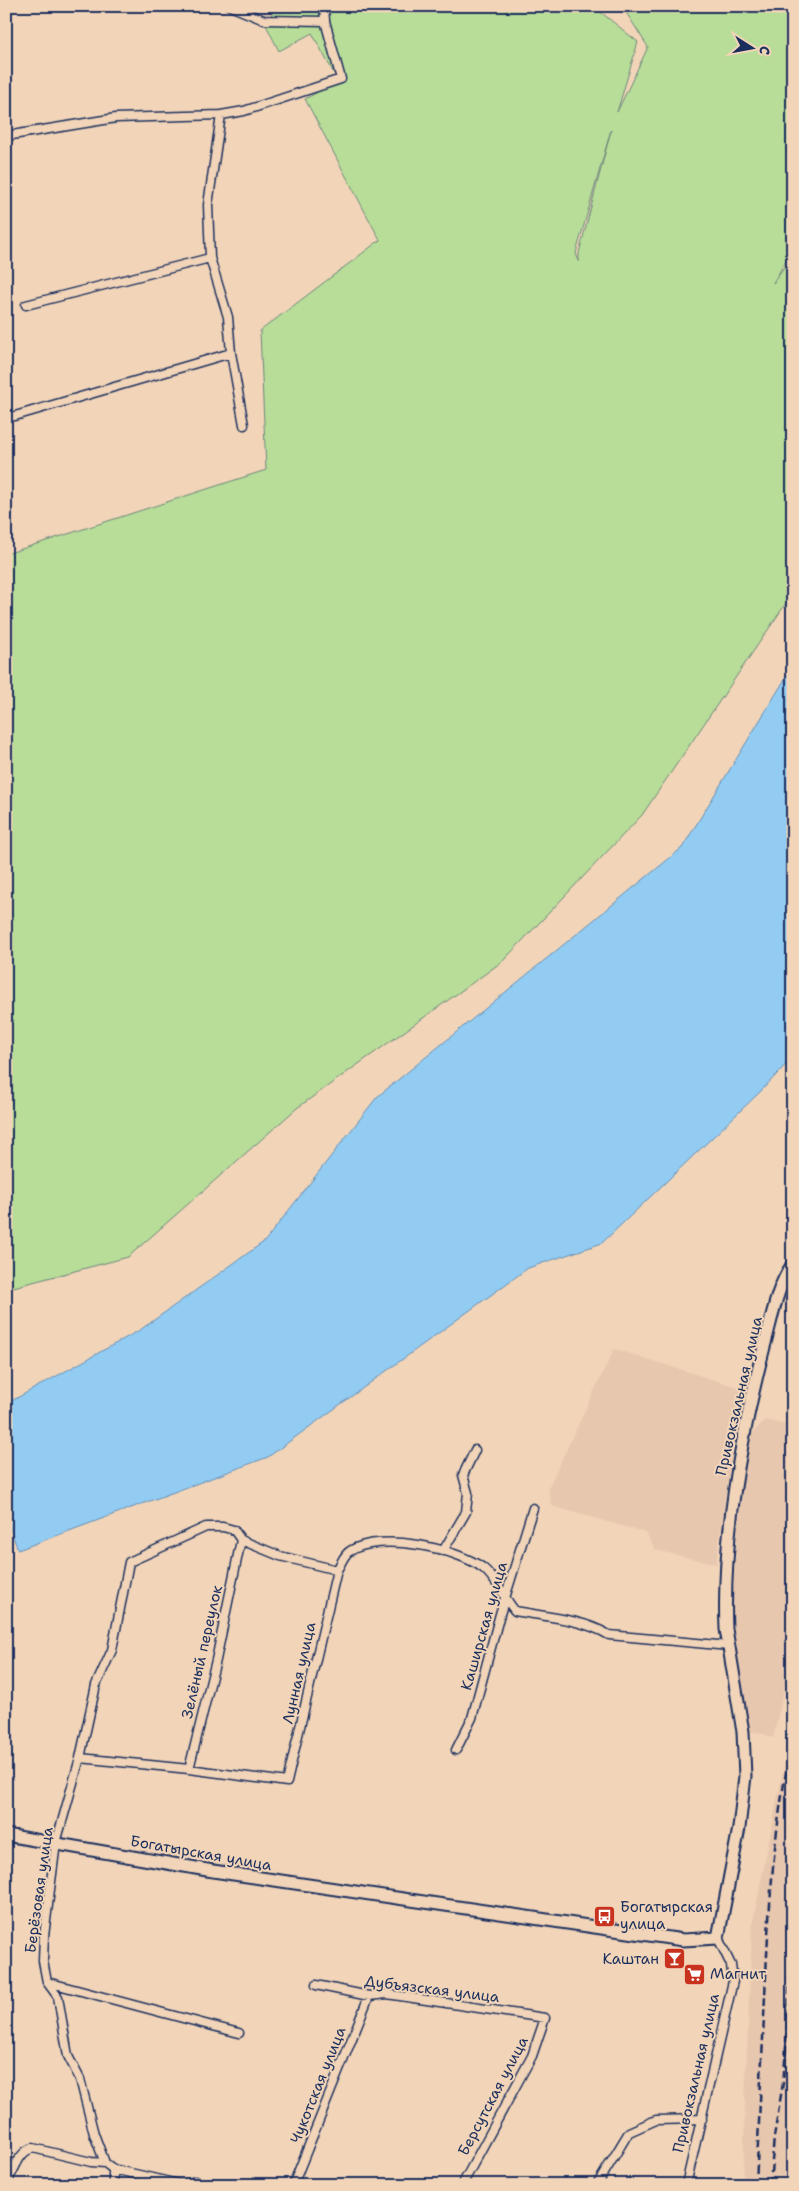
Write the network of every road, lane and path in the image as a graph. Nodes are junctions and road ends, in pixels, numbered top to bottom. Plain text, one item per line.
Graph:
1 (230, 6) edge
2 (324, 6) edge
3 (325, 21) junction
4 (221, 116) junction
5 (6, 136) edge
6 (210, 258) junction
7 (26, 305) dead end
8 (231, 352) junction
9 (6, 417) edge
10 (244, 425) dead end
11 (793, 1264) edge
12 (475, 1450) dead end
13 (533, 1508) dead end
14 (241, 1540) junction
15 (443, 1551) junction
16 (337, 1570) junction
17 (506, 1600) junction
18 (729, 1646) junction
19 (456, 1750) dead end
20 (80, 1758) junction
21 (190, 1769) junction
22 (6, 1834) edge
23 (56, 1843) junction
24 (718, 1938) junction
25 (47, 1982) junction
26 (316, 1985) dead end
27 (369, 1996) junction
28 (546, 2018) joint
29 (238, 2033) dead end
30 (702, 2119) junction
31 (105, 2163) junction
32 (113, 2169) junction
33 (195, 2181) dead end
34 (6, 2182) edge
35 (113, 2185) edge
36 (184, 2185) edge
37 (293, 2185) edge
38 (462, 2185) edge
39 (597, 2185) edge
40 (686, 2185) edge

1 - 3 street
2 - 3 street
3 - 4 street
4 - 5 street
4 - 6 street
6 - 7 street
6 - 8 street
8 - 9 street
8 - 10 street
11 - 18 main road, Привокзальная улица
12 - 15 street
13 - 17 street, Каширская улица
14 - 16 street
14 - 20 street, Берёзовая улица
14 - 21 street, Зелёный переулок
15 - 16 street
15 - 17 street
16 - 21 street, Лунная улица
17 - 18 street
17 - 19 street, Каширская улица
18 - 24 main road, Привокзальная улица
20 - 21 street
20 - 23 street, Берёзовая улица
22 - 23 main road, Богатырская улица
23 - 24 main road, Богатырская улица
23 - 25 street, Берёзовая улица
24 - 30 street, Привокзальная улица
25 - 29 street
25 - 31 street, Берёзовая улица
26 - 27 street, Дубъязская улица
27 - 28 street, Дубъязская улица
27 - 37 street, Чукотская улица
28 - 38 street, Берсутская улица
30 - 39 street
30 - 40 street, Привокзальная улица
31 - 32 street
31 - 34 street
32 - 35 street
32 - 36 street
33 - 36 street

